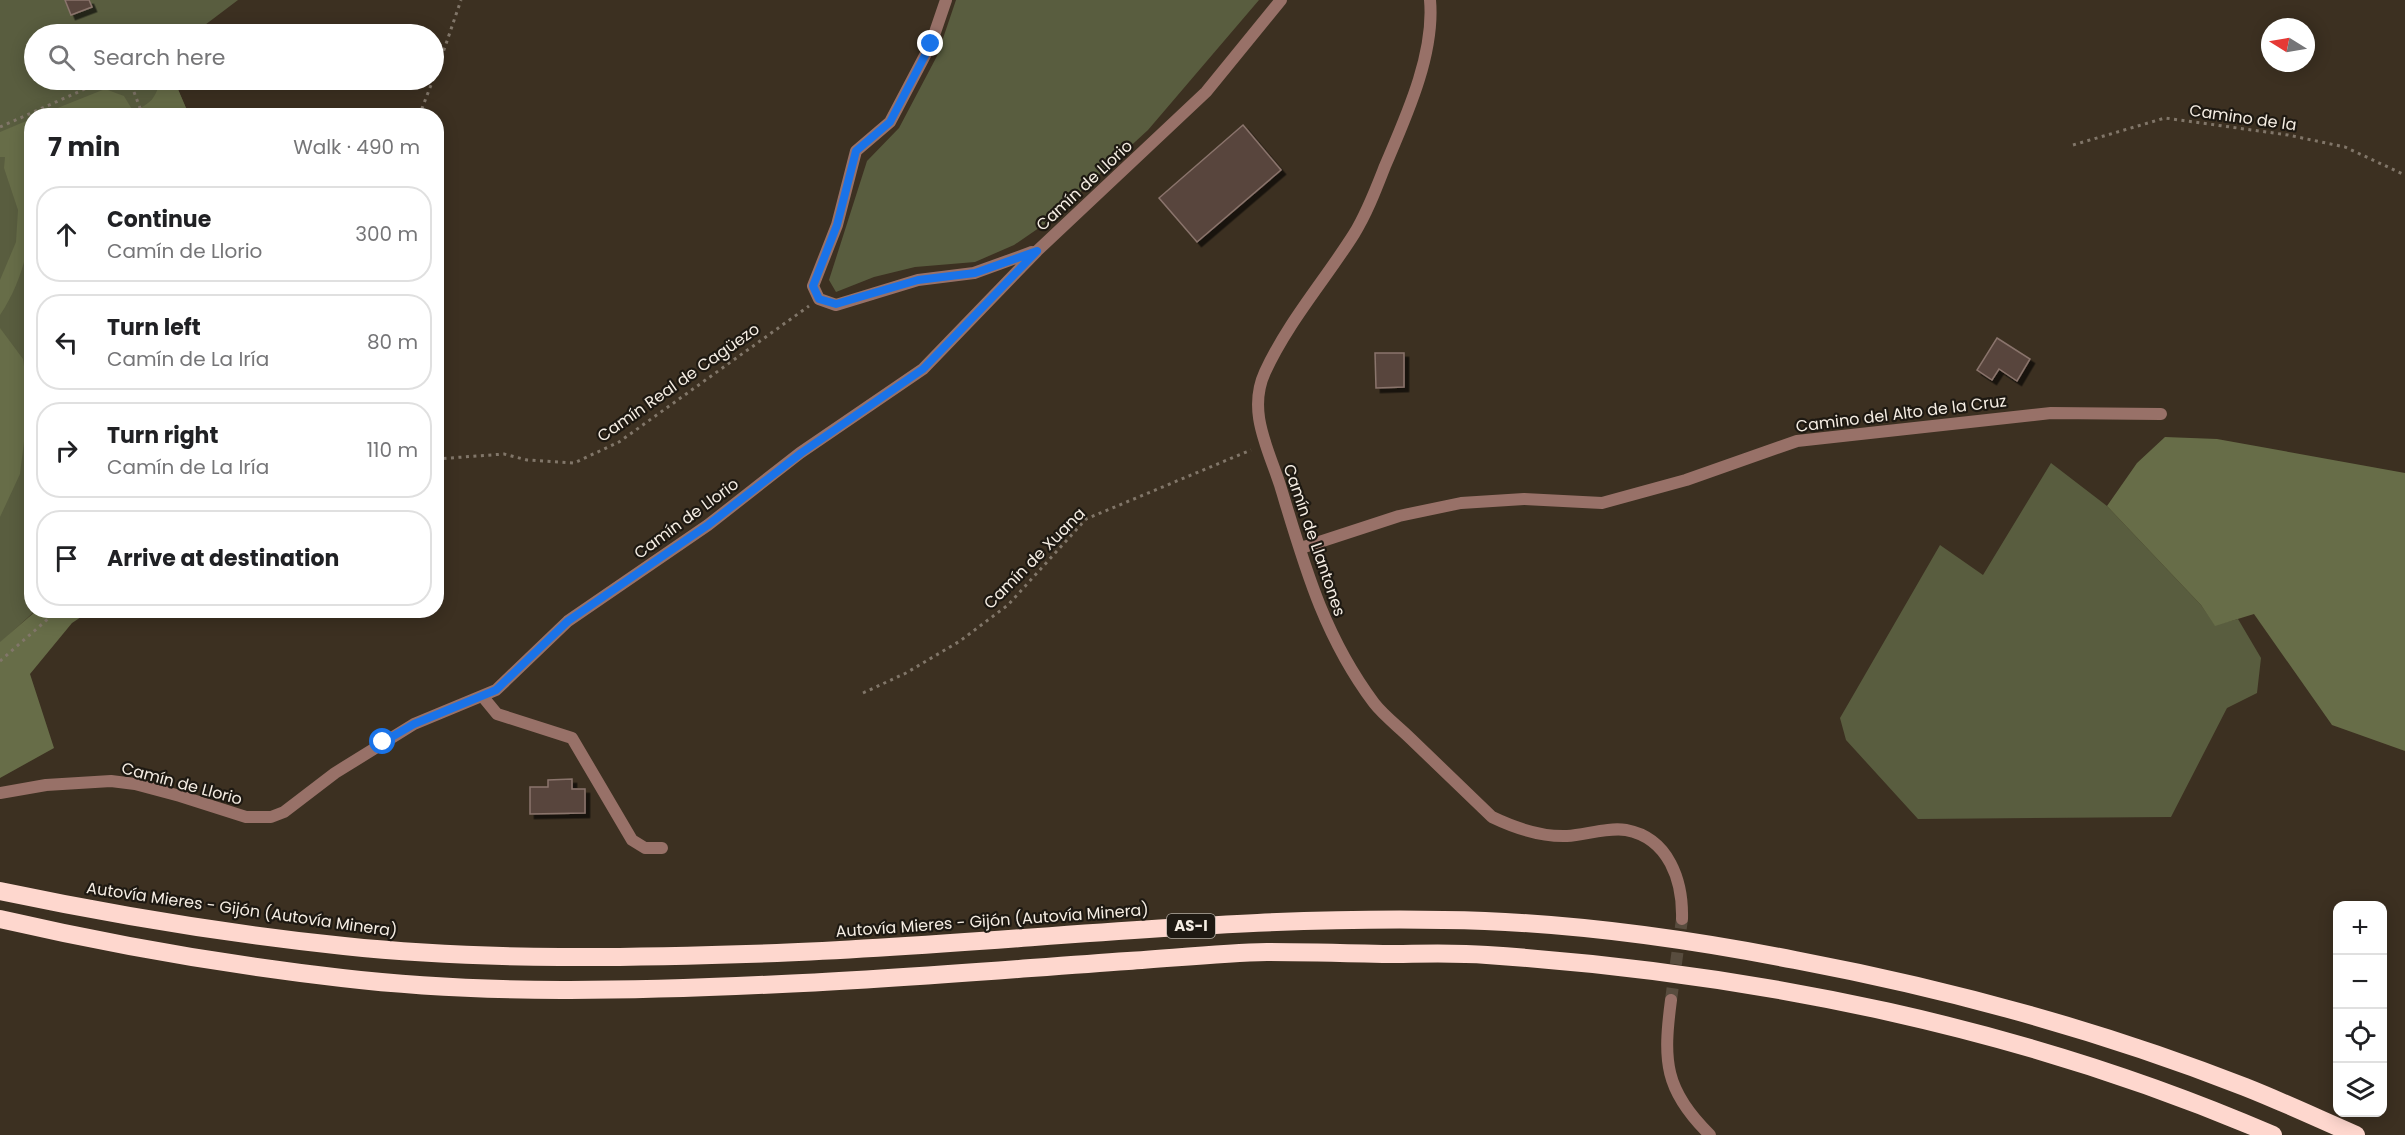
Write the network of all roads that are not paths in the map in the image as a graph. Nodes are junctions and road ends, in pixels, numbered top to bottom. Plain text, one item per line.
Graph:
1 (946, 0) edge
2 (1281, 0) edge
3 (1430, 0) edge
4 (1037, 251) junction
5 (2161, 414) dead end
6 (1301, 548) junction
7 (483, 697) junction
8 (0, 793) edge
9 (662, 848) dead end
10 (0, 891) edge
11 (0, 919) edge
12 (1682, 919) tunnel mouth
13 (1671, 1000) tunnel mouth
14 (1710, 1135) edge
15 (2273, 1135) edge
16 (2356, 1135) edge

1 - 4 street
2 - 4 street, Camín de Llorio
3 - 6 street, Camín de Llantones
4 - 7 street, Camín de Llorio
5 - 6 street, Camino del Alto de la Cruz
6 - 12 street, Camín de Llantones
7 - 8 street, Camín de Llorio
7 - 9 street
10 - 16 highway, Autovía Mieres - Gijón (Autovía Minera) / AS-I
11 - 15 highway, AS-I
13 - 14 street

